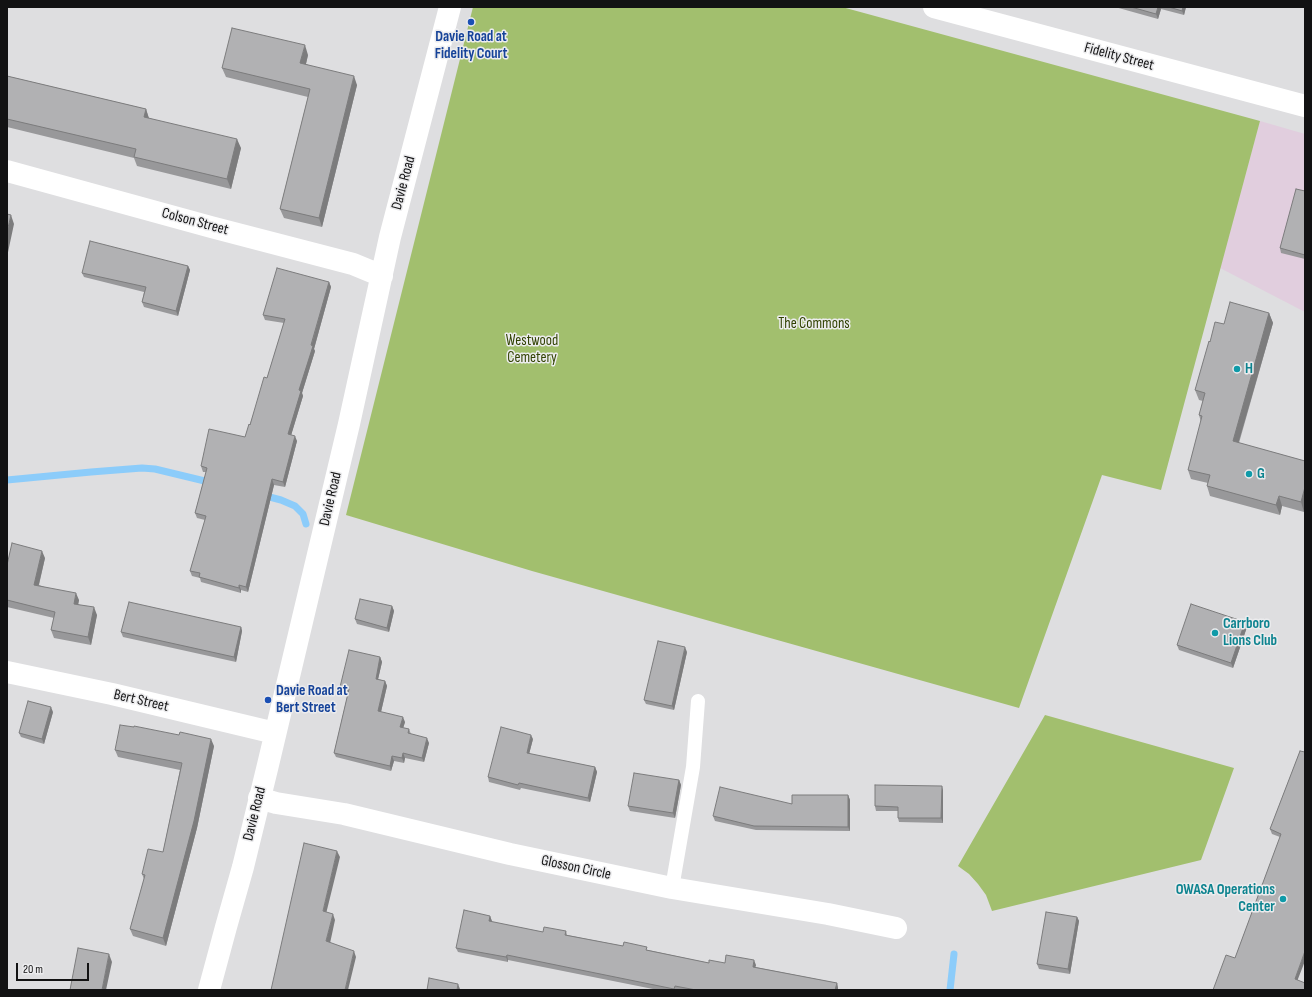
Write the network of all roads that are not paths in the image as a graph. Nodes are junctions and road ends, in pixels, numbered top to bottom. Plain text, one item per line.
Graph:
1 (450, 7) edge
2 (946, 9) edge
3 (1305, 106) edge
4 (7, 171) edge
5 (382, 276) junction
6 (7, 672) edge
7 (698, 701) dead end
8 (275, 733) junction
9 (259, 798) junction
10 (672, 888) junction
11 (896, 928) dead end
12 (210, 990) edge

1 - 5 street, Davie Road
2 - 3 street, Fidelity Street
4 - 5 street, Colson Street
5 - 8 street, Davie Road
6 - 8 street, Bert Street
7 - 10 lane
8 - 9 street, Davie Road
9 - 10 street, Glosson Circle
9 - 12 street, Davie Road
10 - 11 street, Glosson Circle

